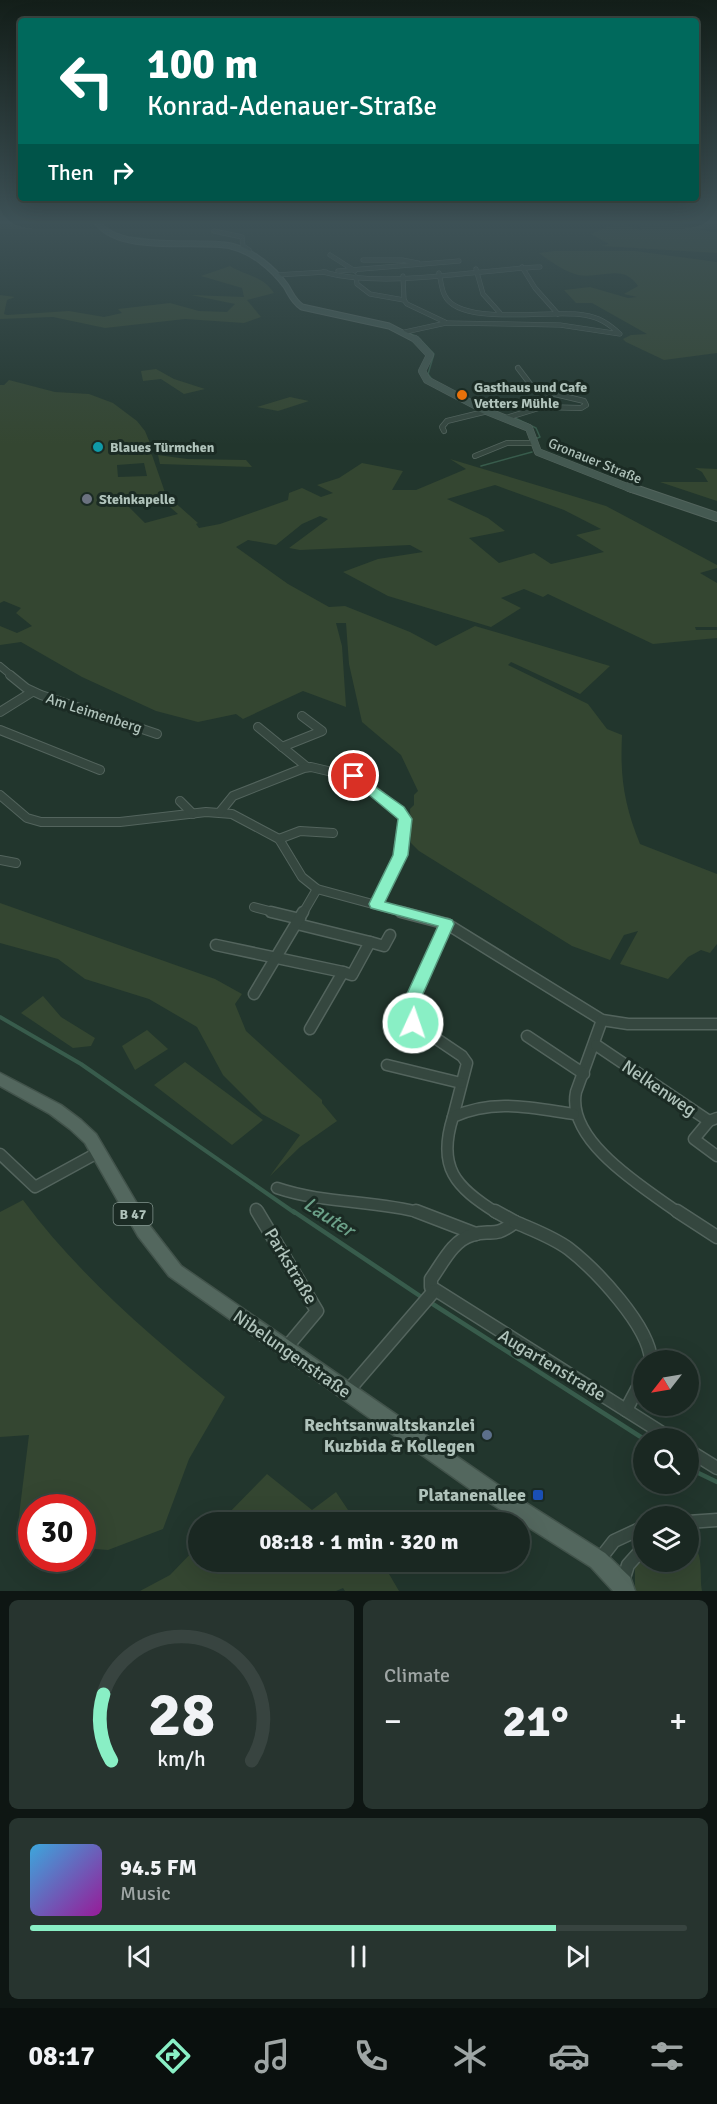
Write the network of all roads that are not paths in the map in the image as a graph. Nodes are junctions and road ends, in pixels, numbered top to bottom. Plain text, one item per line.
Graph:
1 (291, 297) edge
2 (388, 297) edge
3 (445, 297) edge
4 (485, 297) edge
5 (543, 297) edge
6 (404, 300) joint
7 (502, 314) junction
8 (558, 314) junction
9 (446, 322) junction
10 (407, 332) junction
11 (518, 368) dead end
12 (488, 411) junction
13 (506, 418) junction
14 (444, 431) dead end
15 (532, 442) junction
16 (475, 456) dead end
17 (717, 517) edge
18 (0, 666) edge
19 (32, 692) junction
20 (0, 712) edge
21 (302, 716) dead end
22 (258, 727) dead end
23 (0, 730) edge
24 (157, 734) dead end
25 (282, 747) junction
26 (307, 767) junction
27 (100, 770) dead end
28 (0, 795) edge
29 (180, 801) dead end
30 (220, 812) junction
31 (193, 814) junction
32 (333, 833) dead end
33 (279, 839) junction
34 (0, 860) edge
35 (16, 863) dead end
36 (317, 889) junction
37 (377, 904) junction
38 (254, 907) dead end
39 (299, 921) junction
40 (447, 924) junction
41 (390, 935) dead end
42 (370, 942) junction
43 (216, 945) dead end
44 (277, 956) junction
45 (343, 972) junction
46 (254, 994) dead end
47 (602, 1020) junction
48 (717, 1024) edge
49 (310, 1029) dead end
50 (527, 1036) dead end
51 (596, 1045) junction
52 (387, 1065) dead end
53 (584, 1074) junction
54 (0, 1079) edge
55 (461, 1083) junction
56 (574, 1114) junction
57 (453, 1117) junction
58 (713, 1119) edge
59 (99, 1152) junction
60 (0, 1154) edge
61 (717, 1156) edge
62 (278, 1188) dead end
63 (256, 1209) dead end
64 (510, 1220) junction
65 (476, 1234) junction
66 (717, 1237) edge
67 (432, 1293) junction
68 (285, 1350) junction
69 (652, 1350) edge
70 (346, 1392) junction
71 (633, 1397) edge
72 (626, 1410) junction
73 (654, 1428) edge
74 (699, 1457) edge
75 (717, 1468) edge
76 (717, 1520) edge
77 (699, 1521) edge
78 (633, 1532) edge
79 (633, 1559) edge
80 (598, 1560) junction
81 (623, 1588) edge

1 - 10 street, Gronauer Straße
2 - 6 street
3 - 7 street
4 - 7 street
5 - 8 street
6 - 9 street
7 - 8 street
8 - 9 street
9 - 10 street
10 - 12 street, Gronauer Straße
11 - 13 street
12 - 13 street, Gronauer Straße
12 - 14 street
13 - 15 street, Gronauer Straße
15 - 16 street
15 - 17 street, Gronauer Straße
18 - 19 street, Am Leimenberg
19 - 20 street, Am Leimenberg
19 - 24 street, Am Leimenberg
21 - 25 street
22 - 25 street
23 - 27 street
25 - 26 street
26 - 30 street
26 - 37 street
28 - 31 street
29 - 31 street
30 - 31 street
30 - 33 street
32 - 33 street
33 - 36 street
34 - 35 street
36 - 37 street
36 - 39 street
37 - 40 street
38 - 39 street
39 - 42 street
39 - 44 street
40 - 47 street
40 - 55 street
41 - 42 street
42 - 45 street
43 - 44 street
44 - 45 street
44 - 46 street
45 - 49 street
47 - 48 street
47 - 51 street
50 - 53 street
51 - 53 street
51 - 58 street, Nelkenweg
52 - 55 street
53 - 56 street
54 - 59 main road, Nibelungenstraße / B 47
55 - 57 street
56 - 57 street
56 - 66 street
57 - 64 street
58 - 61 street, Nelkenweg
59 - 60 street
59 - 68 main road, Nibelungenstraße / B 47
62 - 65 street
63 - 68 street, Parkstraße
64 - 65 street
64 - 69 street
65 - 67 street
67 - 70 street
67 - 72 street, Augartenstraße
68 - 70 main road, Nibelungenstraße / B 47
70 - 80 main road, Nibelungenstraße / B 47
71 - 72 street
72 - 73 street, Augartenstraße
74 - 75 street
76 - 77 street
78 - 80 street
79 - 81 street
80 - 81 main road, Nibelungenstraße / B 47

